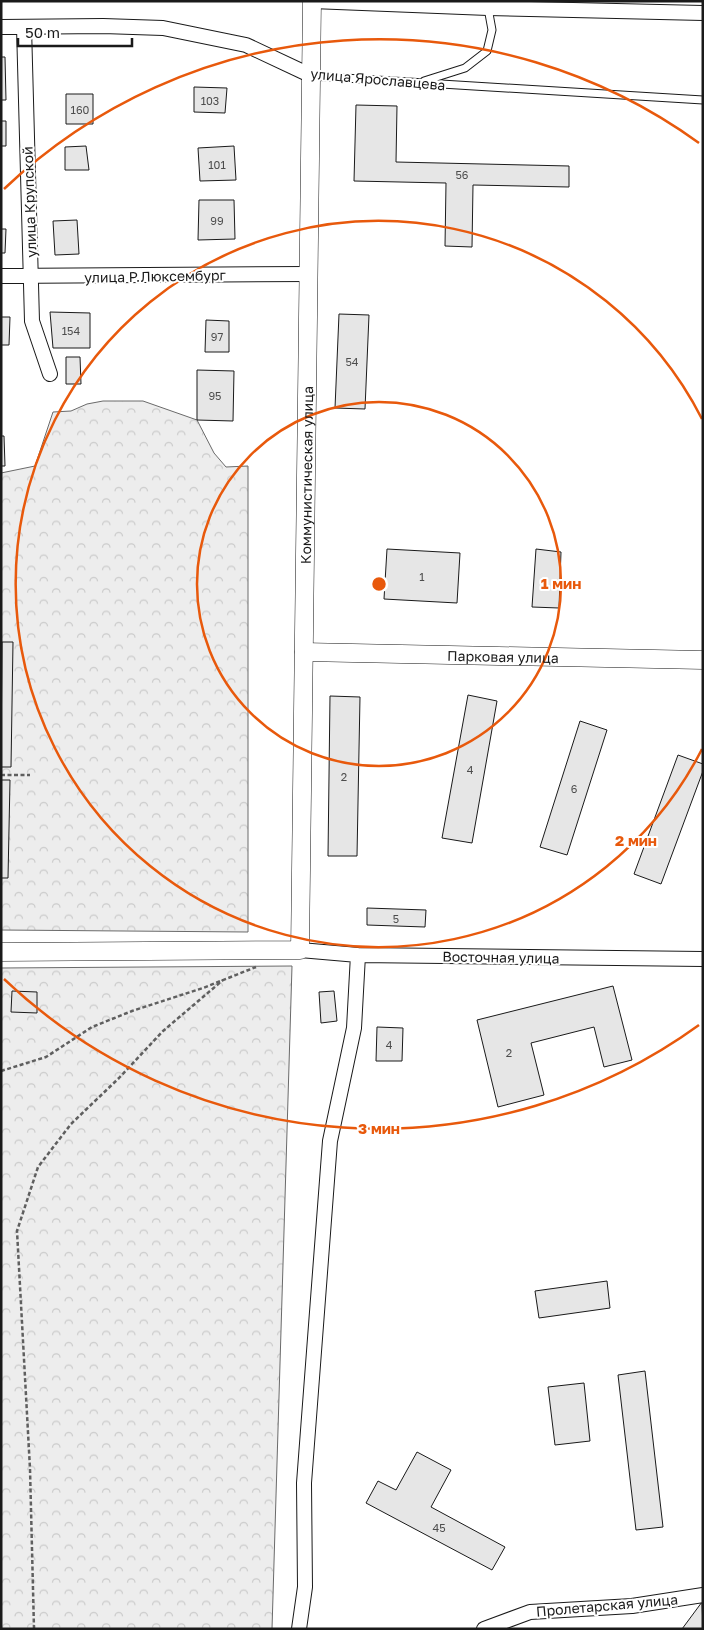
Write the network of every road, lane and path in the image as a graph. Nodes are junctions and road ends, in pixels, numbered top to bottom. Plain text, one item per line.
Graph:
1 (312, 1) edge
2 (488, 8) junction
3 (703, 13) edge
4 (1, 27) edge
5 (24, 27) junction
6 (312, 76) junction
7 (419, 82) junction
8 (703, 100) edge
9 (309, 274) junction
10 (1, 276) edge
11 (32, 277) junction
12 (50, 374) dead end
13 (304, 652) junction
14 (703, 660) edge
15 (1, 775) edge
16 (30, 775) dead end
17 (300, 950) junction
18 (1, 952) edge
19 (358, 954) junction
20 (703, 959) edge
21 (257, 967) dead end
22 (223, 980) junction
23 (1, 1071) edge
24 (703, 1595) edge
25 (34, 1629) edge
26 (299, 1629) edge
27 (484, 1629) edge

1 - 2 street
1 - 6 street, Коммунистическая улица
2 - 3 street
2 - 7 lane
4 - 5 street, улица Ярославцева
5 - 6 street, улица Ярославцева
5 - 11 street, улица Крупской
6 - 7 lane, улица Ярославцева
6 - 9 street, Коммунистическая улица
7 - 8 lane, улица Ярославцева
9 - 11 street, улица Р.Люксембург
9 - 13 street, Коммунистическая улица
10 - 11 street, улица Р.Люксембург
11 - 12 street, улица Крупской
13 - 14 street, Парковая улица
13 - 17 street, Коммунистическая улица
15 - 16 path
17 - 18 street
17 - 19 street, Восточная улица
19 - 20 street, Восточная улица
19 - 26 street
21 - 22 path
22 - 23 path
22 - 25 path
24 - 27 street, Пролетарская улица

